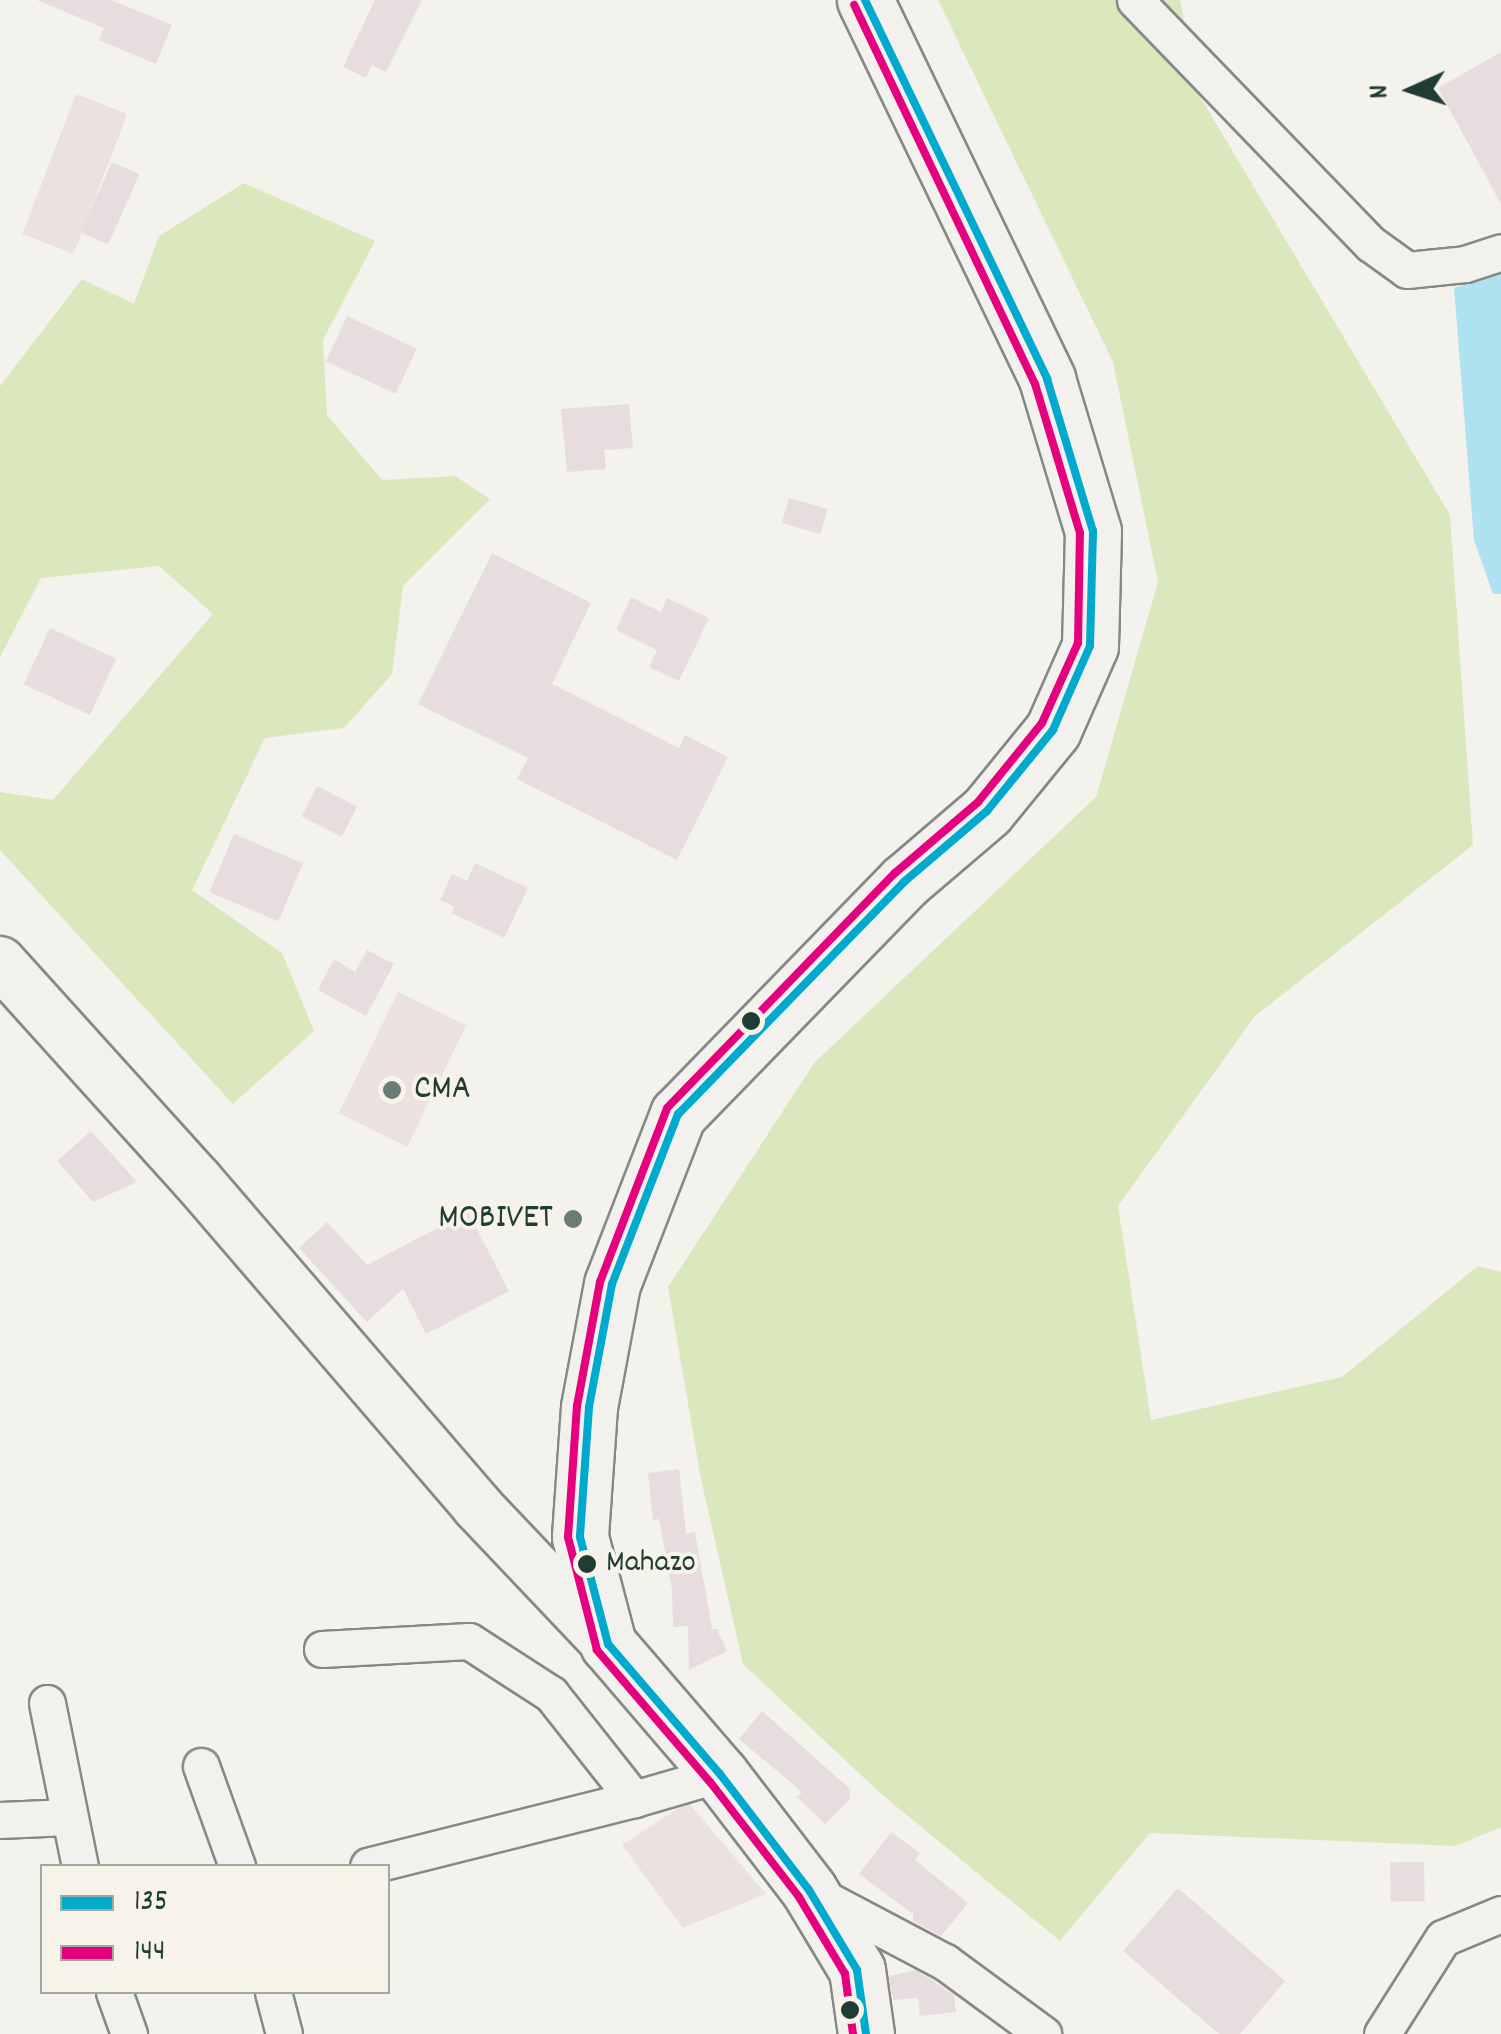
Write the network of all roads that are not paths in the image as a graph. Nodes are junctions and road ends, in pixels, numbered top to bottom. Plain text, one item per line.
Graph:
1 (865, 0) edge
2 (1135, 0) edge
3 (1501, 252) edge
4 (0, 962) edge
5 (608, 1644) junction
6 (322, 1649) dead end
7 (47, 1703) dead end
8 (202, 1766) dead end
9 (720, 1774) junction
10 (634, 1799) junction
11 (69, 1817) junction
12 (0, 1820) edge
13 (80, 1864) edge
14 (236, 1864) edge
15 (376, 1864) edge
16 (808, 1890) junction
17 (1501, 1914) edge
18 (115, 1994) edge
19 (274, 1994) edge
20 (129, 2034) edge
21 (284, 2034) edge
22 (866, 2034) edge
23 (1042, 2034) edge
24 (1382, 2034) edge

1 - 5 main road
2 - 3 street
4 - 5 street
5 - 9 main road
6 - 10 street
7 - 11 street
8 - 14 street
9 - 10 street
9 - 16 main road
10 - 15 street
11 - 12 street
11 - 13 street
16 - 22 main road
16 - 23 street
17 - 24 street
18 - 20 street
19 - 21 street

